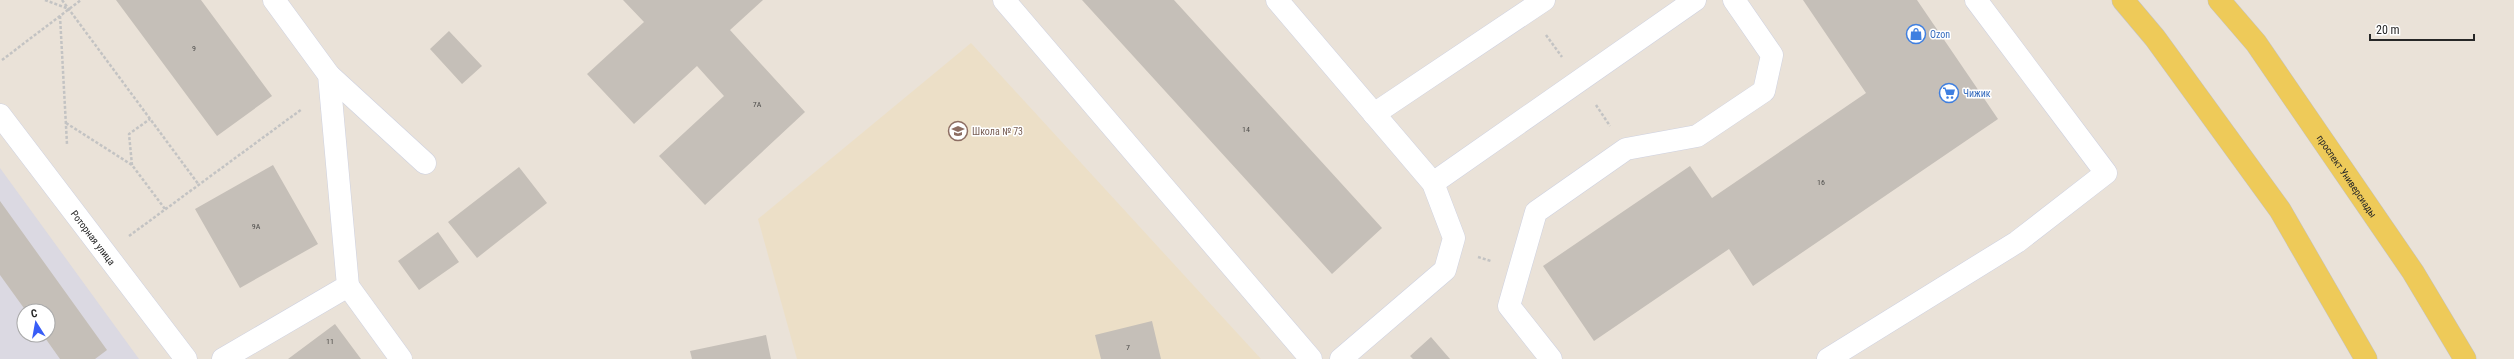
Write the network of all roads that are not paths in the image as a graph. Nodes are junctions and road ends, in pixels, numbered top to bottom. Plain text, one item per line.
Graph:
1 (274, 0) edge
2 (1004, 0) edge
3 (1277, 0) edge
4 (1544, 0) edge
5 (1694, 0) edge
6 (1734, 0) edge
7 (1976, 0) edge
8 (2122, 0) edge
9 (2219, 0) edge
10 (330, 82) junction
11 (1374, 114) junction
12 (0, 115) edge
13 (426, 163) dead end
14 (1433, 183) junction
15 (348, 286) junction
16 (186, 359) edge
17 (223, 359) edge
18 (401, 359) edge
19 (1311, 359) edge
20 (1341, 359) edge
21 (1551, 359) edge
22 (1828, 359) edge
23 (2366, 359) edge
24 (2465, 359) edge

1 - 10 street
2 - 19 street
3 - 11 street
4 - 11 street
5 - 14 street
6 - 21 street
7 - 22 street
8 - 23 main road
9 - 24 main road, проспект Универсиады
10 - 13 street
10 - 15 street
11 - 14 street
12 - 16 street, Роторная улица
14 - 20 street
15 - 17 street
15 - 18 street

